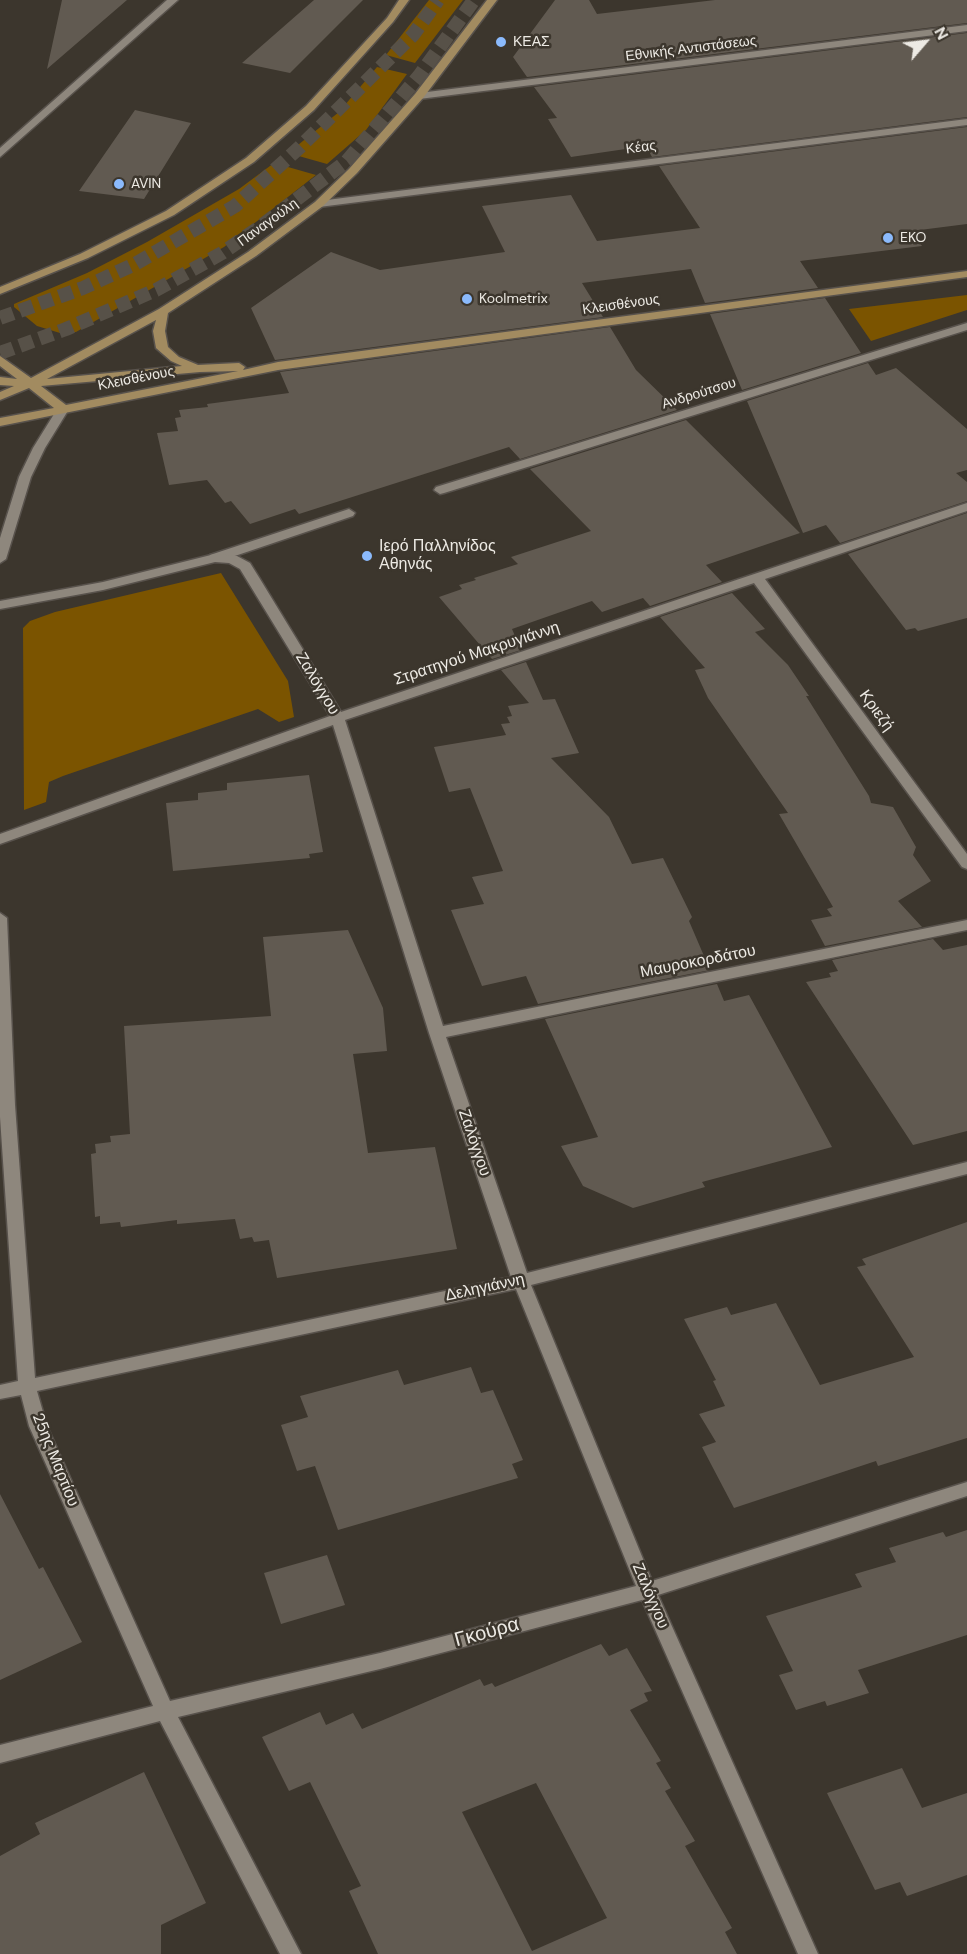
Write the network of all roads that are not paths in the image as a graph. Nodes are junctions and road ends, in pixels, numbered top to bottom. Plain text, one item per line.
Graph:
1 (173, 0) edge
2 (404, 0) edge
3 (492, 0) edge
4 (967, 28) edge
5 (419, 96) junction
6 (967, 122) edge
7 (0, 153) edge
8 (319, 204) junction
9 (967, 274) edge
10 (0, 291) edge
11 (163, 311) junction
12 (967, 326) edge
13 (0, 360) edge
14 (278, 366) junction
15 (200, 368) junction
16 (0, 381) edge
17 (29, 384) junction
18 (0, 396) edge
19 (63, 409) junction
20 (0, 422) edge
21 (440, 490) dead end
22 (967, 507) edge
23 (349, 513) dead end
24 (215, 558) junction
25 (0, 559) edge
26 (758, 579) junction
27 (0, 605) edge
28 (338, 718) junction
29 (0, 839) edge
30 (967, 864) edge
31 (0, 918) edge
32 (967, 925) edge
33 (437, 1033) junction
34 (3, 1106) edge
35 (967, 1168) edge
36 (521, 1281) junction
37 (27, 1386) junction
38 (0, 1392) edge
39 (967, 1489) edge
40 (647, 1591) junction
41 (165, 1711) junction
42 (0, 1754) edge
43 (291, 1954) edge
44 (808, 1954) edge

1 - 7 street
2 - 10 main road
3 - 5 main road, Παναγούλη
4 - 5 street, Εθνικής Αντιστάσεως
5 - 8 main road, Παναγούλη
6 - 8 street, Κέας
8 - 11 main road, Παναγούλη
9 - 14 main road, Κλεισθένους
11 - 15 main road, Κλεισθένους
11 - 17 main road, Παναγούλη
12 - 21 street, Ανδρούτσου
13 - 17 main road
14 - 15 main road, Κλεισθένους
14 - 19 main road, Κλεισθένους
15 - 17 main road, Κλεισθένους
16 - 17 main road
17 - 18 main road, Παναγούλη
17 - 19 main road
19 - 20 main road, Κλεισθένους
19 - 25 street
22 - 26 street, Στρατηγού Μακρυγιάννη
23 - 24 street
24 - 27 street, Ζαλόγγου
24 - 28 street, Ζαλόγγου
26 - 28 street, Στρατηγού Μακρυγιάννη
26 - 30 street, Κριεζή
28 - 29 street, Στρατηγού Μακρυγιάννη
28 - 33 street, Ζαλόγγου
31 - 34 street, 25ης Μαρτίου
32 - 33 street, Μαυροκορδάτου
33 - 36 street, Ζαλόγγου
34 - 37 street, 25ης Μαρτίου
35 - 36 street, Δεληγιάννη
36 - 37 street, Δεληγιάννη
36 - 40 street, Ζαλόγγου
37 - 38 street, Δεληγιάννη
37 - 41 street, 25ης Μαρτίου
39 - 40 street, Γκούρα
40 - 41 street, Γκούρα
40 - 44 street, Ζαλόγγου
41 - 42 street, Γκούρα
41 - 43 street, 25ης Μαρτίου

